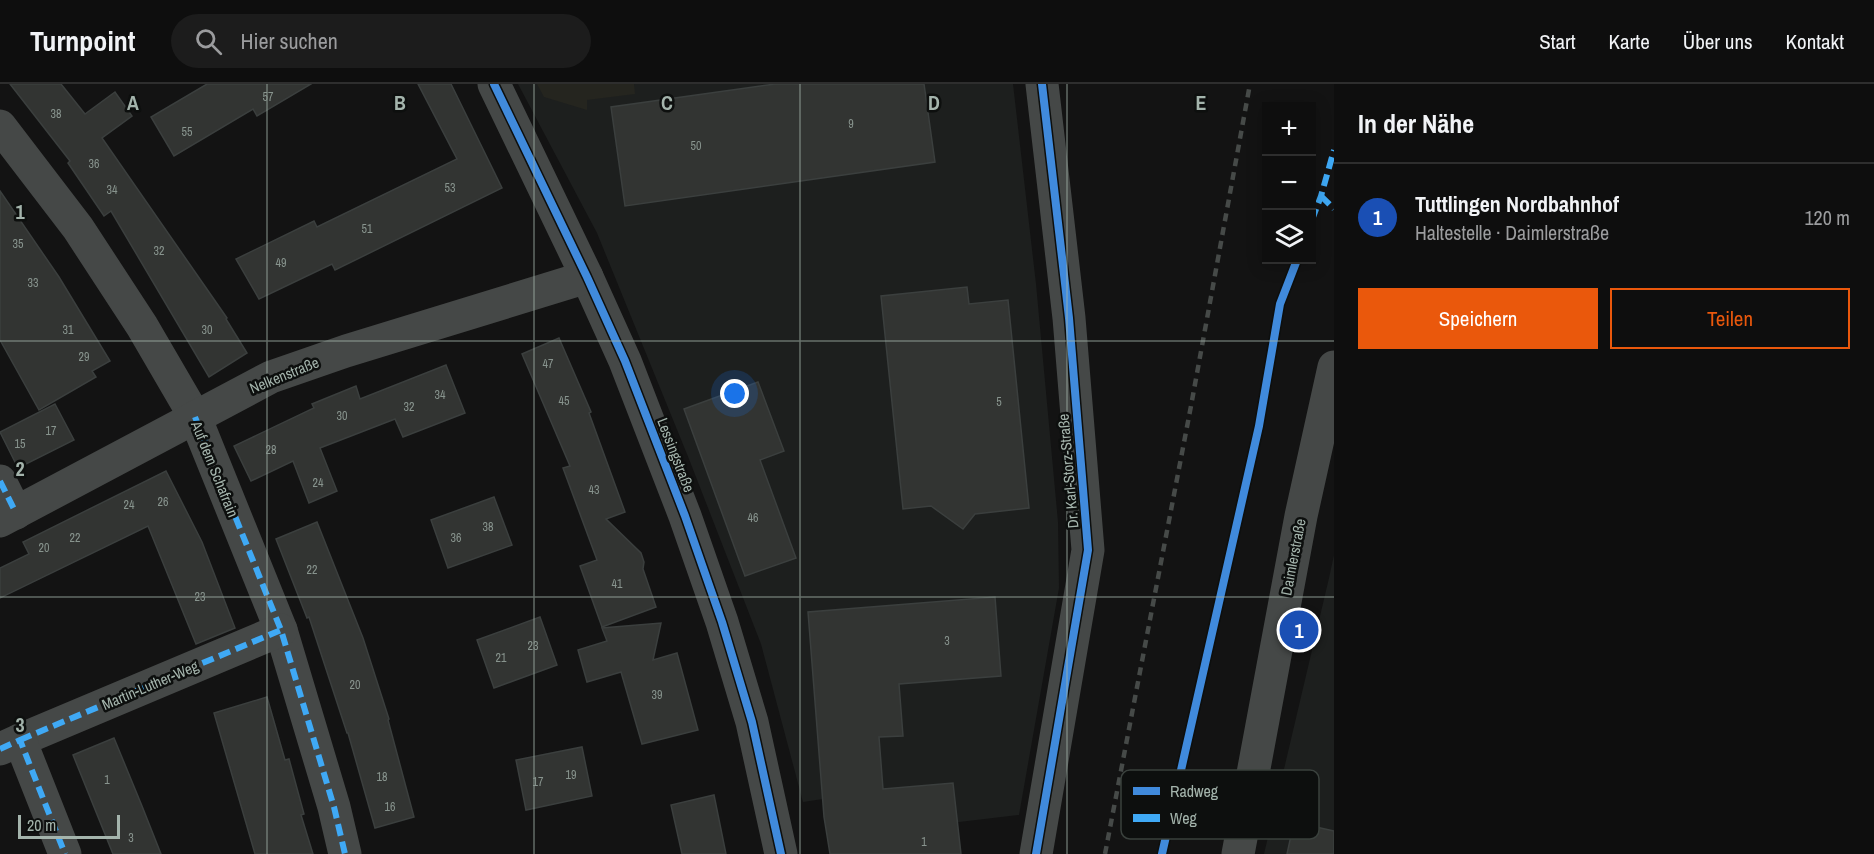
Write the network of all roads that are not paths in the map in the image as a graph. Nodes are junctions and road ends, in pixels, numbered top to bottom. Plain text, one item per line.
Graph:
1 (494, 84) edge
2 (1042, 84) edge
3 (0, 126) edge
4 (587, 277) junction
5 (1334, 367) edge
6 (195, 417) junction
7 (0, 481) edge
8 (8, 517) edge
9 (280, 630) junction
10 (10, 744) edge
11 (1254, 770) edge
12 (1241, 839) edge
13 (65, 854) edge
14 (345, 854) edge
15 (781, 854) edge
16 (1035, 854) edge
17 (1238, 854) edge

1 - 4 street, Lessingstraße
2 - 16 street, Dr. Karl-Storz-Straße
3 - 6 street, Auf dem Schafrain
4 - 6 street, Nelkenstraße
4 - 15 street, Lessingstraße
5 - 11 street, Daimlerstraße
6 - 8 street, Nelkenstraße
6 - 9 street, Auf dem Schafrain
7 - 8 street
9 - 10 street, Martin-Luther-Weg
9 - 14 street, Auf dem Schafrain
10 - 13 street, Martin-Luther-Weg
12 - 17 street, Daimlerstraße

